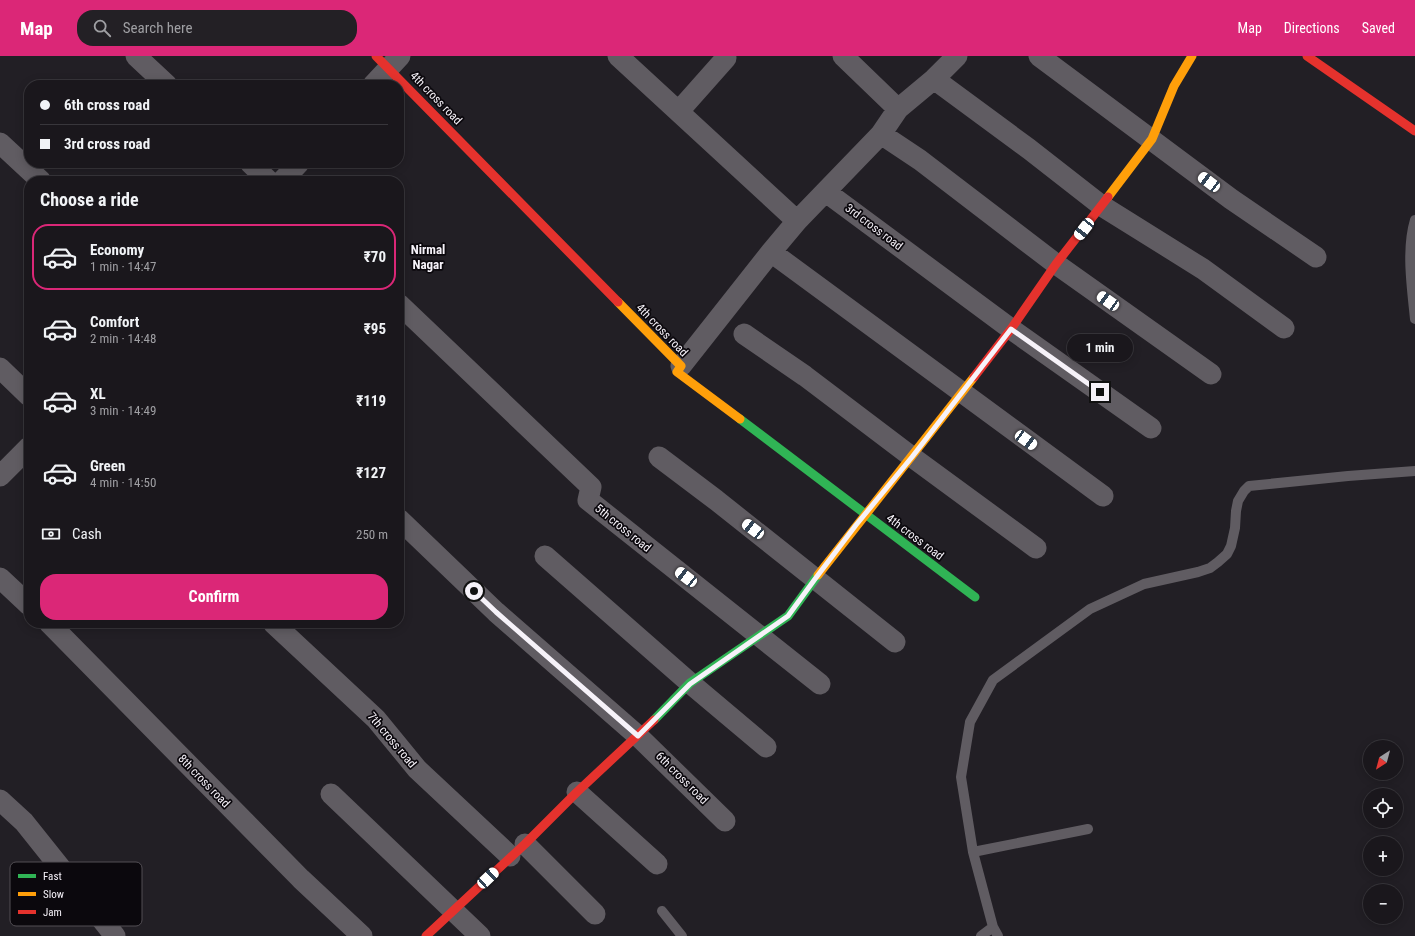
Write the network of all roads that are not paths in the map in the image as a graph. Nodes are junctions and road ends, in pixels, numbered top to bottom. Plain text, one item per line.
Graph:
1 (136, 56) edge
2 (618, 56) edge
3 (842, 56) edge
4 (957, 56) edge
5 (1039, 56) edge
6 (1192, 56) edge
7 (1307, 56) edge
8 (726, 58) dead end
9 (389, 60) edge
10 (934, 79) junction
11 (162, 80) edge
12 (376, 80) edge
13 (898, 110) junction
14 (679, 111) junction
15 (1415, 131) edge
16 (881, 134) junction
17 (1152, 139) junction
18 (0, 143) edge
19 (24, 165) edge
20 (27, 168) edge
21 (255, 168) edge
22 (294, 168) edge
23 (36, 176) edge
24 (264, 176) edge
25 (287, 176) edge
26 (826, 192) junction
27 (1102, 206) junction
28 (1415, 220) edge
29 (797, 221) junction
30 (771, 252) junction
31 (1316, 257) dead end
32 (1056, 264) junction
33 (404, 309) edge
34 (1415, 319) edge
35 (1284, 328) dead end
36 (1011, 329) junction
37 (744, 334) dead end
38 (681, 366) junction
39 (0, 368) edge
40 (1211, 374) dead end
41 (24, 391) edge
42 (961, 393) junction
43 (1151, 428) dead end
44 (24, 452) edge
45 (659, 457) dead end
46 (912, 457) junction
47 (1415, 471) edge
48 (0, 476) edge
49 (1103, 496) dead end
50 (865, 514) junction
51 (404, 524) edge
52 (1036, 548) dead end
53 (545, 556) dead end
54 (0, 578) edge
55 (815, 579) junction
56 (975, 597) dead end
57 (24, 600) edge
58 (53, 628) edge
59 (278, 628) edge
60 (759, 636) junction
61 (894, 642) dead end
62 (690, 684) junction
63 (820, 684) dead end
64 (638, 736) junction
65 (766, 747) dead end
66 (577, 792) junction
67 (331, 794) dead end
68 (0, 800) edge
69 (725, 821) dead end
70 (1088, 829) dead end
71 (518, 850) junction
72 (973, 852) junction
73 (56, 862) edge
74 (657, 864) dead end
75 (453, 910) junction
76 (662, 911) dead end
77 (595, 914) dead end
78 (106, 926) edge
79 (993, 927) junction
80 (114, 936) edge
81 (362, 936) edge
82 (426, 936) edge
83 (480, 936) edge
84 (682, 936) edge
85 (981, 936) edge
86 (998, 936) edge

1 - 11 street
2 - 14 street
3 - 13 street
4 - 10 street
5 - 17 street
6 - 17 street
7 - 15 street
8 - 14 street
9 - 12 street
9 - 38 street, 4th cross road
10 - 13 street
10 - 27 street
13 - 16 street
14 - 29 street
16 - 26 street
16 - 32 street
17 - 27 street
17 - 31 street
18 - 19 street
20 - 23 street
21 - 24 street
22 - 25 street
26 - 29 street
26 - 36 street, 3rd cross road
27 - 32 street
27 - 35 street
28 - 34 lane
29 - 30 street
30 - 38 street
30 - 42 street
32 - 36 street
32 - 40 street
33 - 60 street, 5th cross road
36 - 42 street
36 - 43 street, 3rd cross road
37 - 46 street
38 - 50 street, 4th cross road
39 - 41 street
42 - 46 street
42 - 49 street
44 - 48 street
45 - 55 street
46 - 50 street
46 - 52 street
47 - 72 lane
50 - 55 street
50 - 56 street, 4th cross road
51 - 64 street, 6th cross road
53 - 62 street
54 - 57 street
55 - 60 street
55 - 61 street
58 - 81 street, 8th cross road
59 - 71 street, 7th cross road
60 - 62 street
60 - 63 street, 5th cross road
62 - 64 street
62 - 65 street
64 - 66 street
64 - 69 street, 6th cross road
66 - 71 street
66 - 74 street
67 - 75 street
68 - 73 street
70 - 72 lane
71 - 75 street
71 - 77 street, 7th cross road
72 - 79 lane
75 - 82 street
75 - 83 street
76 - 84 lane
78 - 80 street
79 - 85 lane
79 - 86 lane

